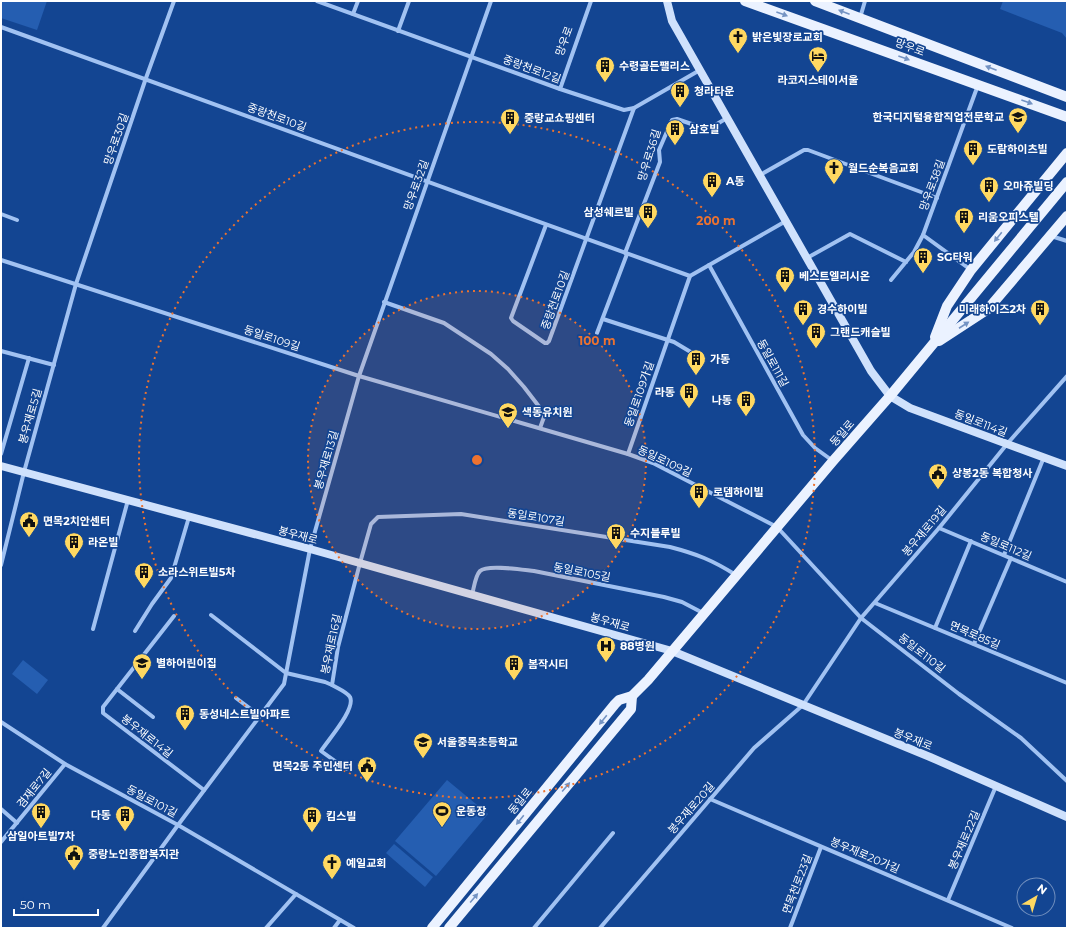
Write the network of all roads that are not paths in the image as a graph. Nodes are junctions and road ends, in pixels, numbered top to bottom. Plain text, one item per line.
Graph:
1 (174, 1) edge
2 (317, 1) edge
3 (358, 1) edge
4 (409, 1) edge
5 (491, 1) edge
6 (591, 1) edge
7 (667, 1) edge
8 (745, 1) edge
9 (815, 1) edge
10 (866, 1) edge
11 (353, 14) junction
12 (859, 18) junction
13 (1, 27) edge
14 (398, 31) junction
15 (471, 57) junction
16 (700, 70) junction
17 (146, 78) junction
18 (978, 84) junction
19 (560, 89) junction
20 (1067, 97) edge
21 (634, 108) junction
22 (1067, 116) edge
23 (727, 118) junction
24 (1067, 153) edge
25 (759, 175) junction
26 (426, 182) junction
27 (1067, 182) edge
28 (937, 198) junction
29 (1, 214) edge
30 (1067, 216) edge
31 (17, 220) dead end
32 (786, 221) junction
33 (546, 225) junction
34 (923, 235) junction
35 (1051, 236) junction
36 (587, 239) junction
37 (1067, 241) edge
38 (626, 253) junction
39 (807, 258) junction
40 (1, 260) edge
41 (906, 262) junction
42 (709, 265) junction
43 (971, 270) junction
44 (690, 276) junction
45 (891, 280) dead end
46 (76, 284) junction
47 (384, 302) junction
48 (603, 319) junction
49 (597, 333) dead end
50 (667, 340) junction
51 (931, 346) junction
52 (1, 351) edge
53 (699, 357) dead end
54 (29, 358) junction
55 (54, 365) junction
56 (359, 376) junction
57 (1067, 376) edge
58 (890, 396) junction
59 (540, 428) junction
60 (1007, 444) junction
61 (1, 454) edge
62 (628, 454) junction
63 (1044, 457) junction
64 (833, 461) junction
65 (1, 466) edge
66 (1067, 466) edge
67 (24, 472) junction
68 (128, 500) junction
69 (189, 516) junction
70 (777, 527) junction
71 (939, 528) junction
72 (972, 542) junction
73 (310, 549) junction
74 (1004, 555) junction
75 (1011, 558) junction
76 (360, 563) junction
77 (1, 565) edge
78 (736, 575) junction
79 (1067, 582) edge
80 (472, 595) junction
81 (875, 603) junction
82 (703, 613) junction
83 (210, 615) dead end
84 (174, 616) dead end
85 (861, 618) junction
86 (935, 628) junction
87 (93, 630) dead end
88 (135, 631) dead end
89 (974, 644) junction
90 (672, 651) junction
91 (286, 673) junction
92 (1067, 683) edge
93 (332, 685) junction
94 (117, 689) junction
95 (632, 696) junction
96 (236, 698) dead end
97 (803, 705) junction
98 (260, 716) junction
99 (153, 717) dead end
100 (1, 722) edge
101 (65, 764) junction
102 (346, 770) dead end
103 (1067, 781) edge
104 (996, 786) junction
105 (204, 790) junction
106 (710, 799) junction
107 (1, 809) edge
108 (1067, 817) edge
109 (17, 822) junction
110 (178, 825) junction
111 (614, 833) dead end
112 (1, 842) edge
113 (821, 846) junction
114 (296, 894) junction
115 (948, 900) junction
116 (340, 920) junction
117 (103, 928) edge
118 (266, 928) edge
119 (334, 928) edge
120 (354, 928) edge
121 (432, 928) edge
122 (449, 928) edge
123 (534, 928) edge
124 (600, 928) edge
125 (790, 928) edge
126 (1012, 928) edge

1 - 17 street, 망우로30길
2 - 11 street, 중랑천로12길
3 - 11 street
4 - 14 street
5 - 15 street, 망우로32길
6 - 19 street, 망우로
7 - 16 street
8 -> 18 main road, 망우로
12 -> 9 main road, 망우로
10 - 12 street
11 - 14 street, 중랑천로12길
20 -> 12 main road, 망우로
13 - 17 street, 중랑천로10길
14 - 15 street, 중랑천로12길
15 - 19 street, 중랑천로12길
15 - 26 street, 망우로32길
16 - 21 street
16 - 23 street
17 - 26 street, 중랑천로10길
17 - 46 street, 망우로30길
18 -> 22 main road, 망우로
18 - 28 street, 망우로38길
19 - 21 street, 중랑천로12길
21 - 36 street, 중랑천로10길
23 - 25 street
23 - 38 street, 망우로36길
24 -> 43 main road
25 - 28 street
25 - 32 street
26 - 33 street, 중랑천로10길
26 - 47 street, 망우로32길
27 - 51 main road, 동일로
28 - 34 street, 망우로38길
29 - 31 street
30 - 35 main road
32 - 39 street
32 - 42 street
33 - 36 street, 중랑천로10길
33 - 36 street, 중랑천로10길
34 - 41 street, 망우로38길
34 - 43 street
35 - 37 street
51 -> 35 main road
36 - 38 street, 중랑천로10길
38 - 44 street, 중랑천로10길
38 - 48 street
39 - 41 street
39 - 58 street
40 - 46 street, 동일로109길
41 - 45 street, 망우로38길
42 - 44 street
42 - 64 street, 동일로111길
43 - 51 main road
44 - 50 street, 동일로109가길
46 - 55 street, 봉우재로5길
46 - 56 street, 동일로109길
47 - 56 street, 망우로32길
47 - 59 street
48 - 49 street
48 - 50 street
50 - 53 street
50 - 62 street, 동일로109가길
51 - 58 main road, 동일로
52 - 54 street
54 - 55 street
54 - 61 street
55 - 67 street, 봉우재로5길
56 - 59 street, 동일로109길
56 - 73 street, 봉우재로13길
57 - 60 street, 봉우재로19길
58 - 60 street, 동일로114길
58 - 64 main road, 동일로
59 - 62 street, 동일로109길
60 - 63 street, 동일로114길
60 - 71 street, 봉우재로19길
62 - 70 street, 동일로109길
63 - 66 street, 동일로114길
63 - 74 street
64 - 70 main road, 동일로
65 - 67 street, 봉우재로
67 - 68 street, 봉우재로
67 - 77 street, 봉우재로5길
68 - 69 street, 봉우재로
68 - 87 street
69 - 73 street, 봉우재로
69 - 88 street
70 - 78 main road, 동일로
70 - 85 street, 동일로110길
71 - 72 street, 동일로112길
71 - 81 street, 봉우재로19길
72 - 74 street, 동일로112길
72 - 86 street
73 - 76 street, 봉우재로
73 - 91 street
74 - 75 street, 동일로112길
75 - 79 street, 동일로112길
75 - 89 street
76 - 78 street, 동일로107길
76 - 80 street, 봉우재로
76 - 93 street, 봉우재로16길
78 - 82 main road, 동일로
80 - 82 street, 동일로105길
80 - 90 street, 봉우재로
81 - 85 street, 봉우재로19길
81 - 86 street, 면목로85길
82 - 90 main road, 동일로
83 - 91 street
84 - 94 street, 봉우재로14길
85 - 97 street, 봉우재로19길
85 - 103 street, 동일로110길
86 - 89 street, 면목로85길
89 - 92 street, 면목로85길
90 - 95 main road, 동일로
90 - 97 street, 봉우재로
91 - 93 street
91 - 98 street
93 - 102 street, 봉우재로16길
94 - 99 street, 봉우재로14길
94 - 105 street, 봉우재로14길
95 -> 121 main road, 동일로
122 -> 95 main road, 동일로
96 - 98 street
97 - 104 street, 봉우재로
97 - 106 street, 봉우재로20길
98 - 105 street
100 - 101 street, 동일로101길
101 - 109 street, 겸재로7길
101 - 110 street, 동일로101길
104 - 108 street, 봉우재로
104 - 115 street, 봉우재로22길
105 - 110 street
106 - 113 street, 봉우재로20가길
106 - 124 street, 봉우재로20길
107 - 109 street
109 - 112 street, 겸재로7길
110 - 114 street, 동일로101길
110 - 117 street
111 - 123 street
113 - 115 street, 봉우재로20가길
113 - 125 street, 면목천로23길
114 - 116 street, 동일로101길
114 - 118 street
115 - 126 street, 봉우재로20가길
116 - 119 street
116 - 120 street, 동일로101길

